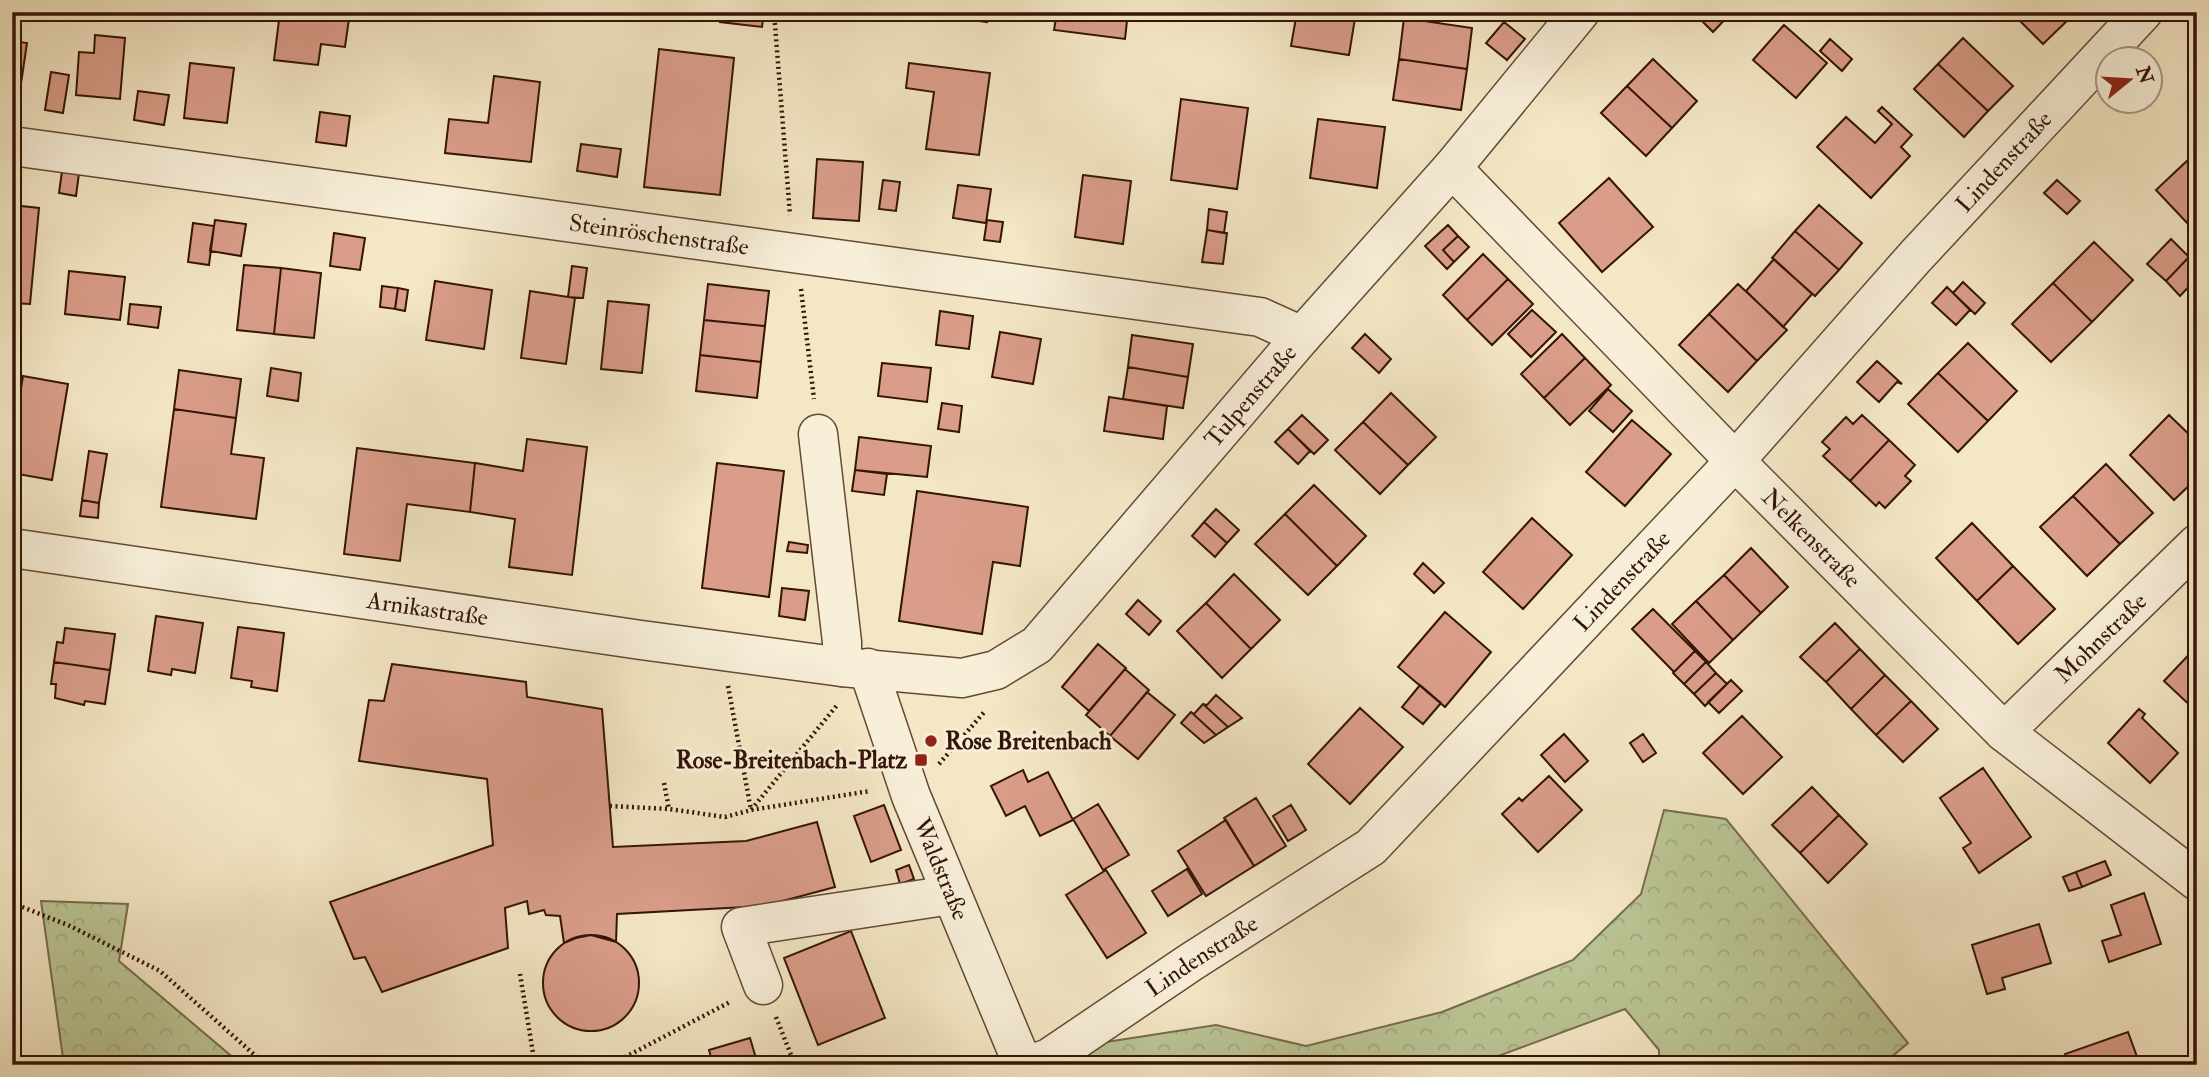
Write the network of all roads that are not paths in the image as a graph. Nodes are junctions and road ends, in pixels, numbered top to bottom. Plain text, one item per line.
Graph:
1 (1580, 12) edge
2 (2143, 12) edge
3 (12, 146) edge
4 (1451, 169) junction
5 (1302, 336) junction
6 (818, 435) dead end
7 (1735, 461) junction
8 (2197, 544) edge
9 (12, 548) edge
10 (852, 676) junction
11 (2004, 732) junction
12 (2197, 881) edge
13 (951, 895) junction
14 (763, 985) road end
15 (1023, 1065) edge
16 (1029, 1065) edge

1 - 4 street, Tulpenstraße
2 - 7 street, Lindenstraße
3 - 5 street, Steinröschenstraße
4 - 5 street, Tulpenstraße
4 - 7 street, Nelkenstraße
5 - 10 street, Tulpenstraße
6 - 10 street
7 - 11 street, Nelkenstraße
7 - 16 street, Lindenstraße
8 - 11 street, Mohnstraße
9 - 10 street, Arnikastraße
10 - 13 street, Waldstraße
11 - 12 street, Nelkenstraße
13 - 14 street
13 - 15 street, Waldstraße

